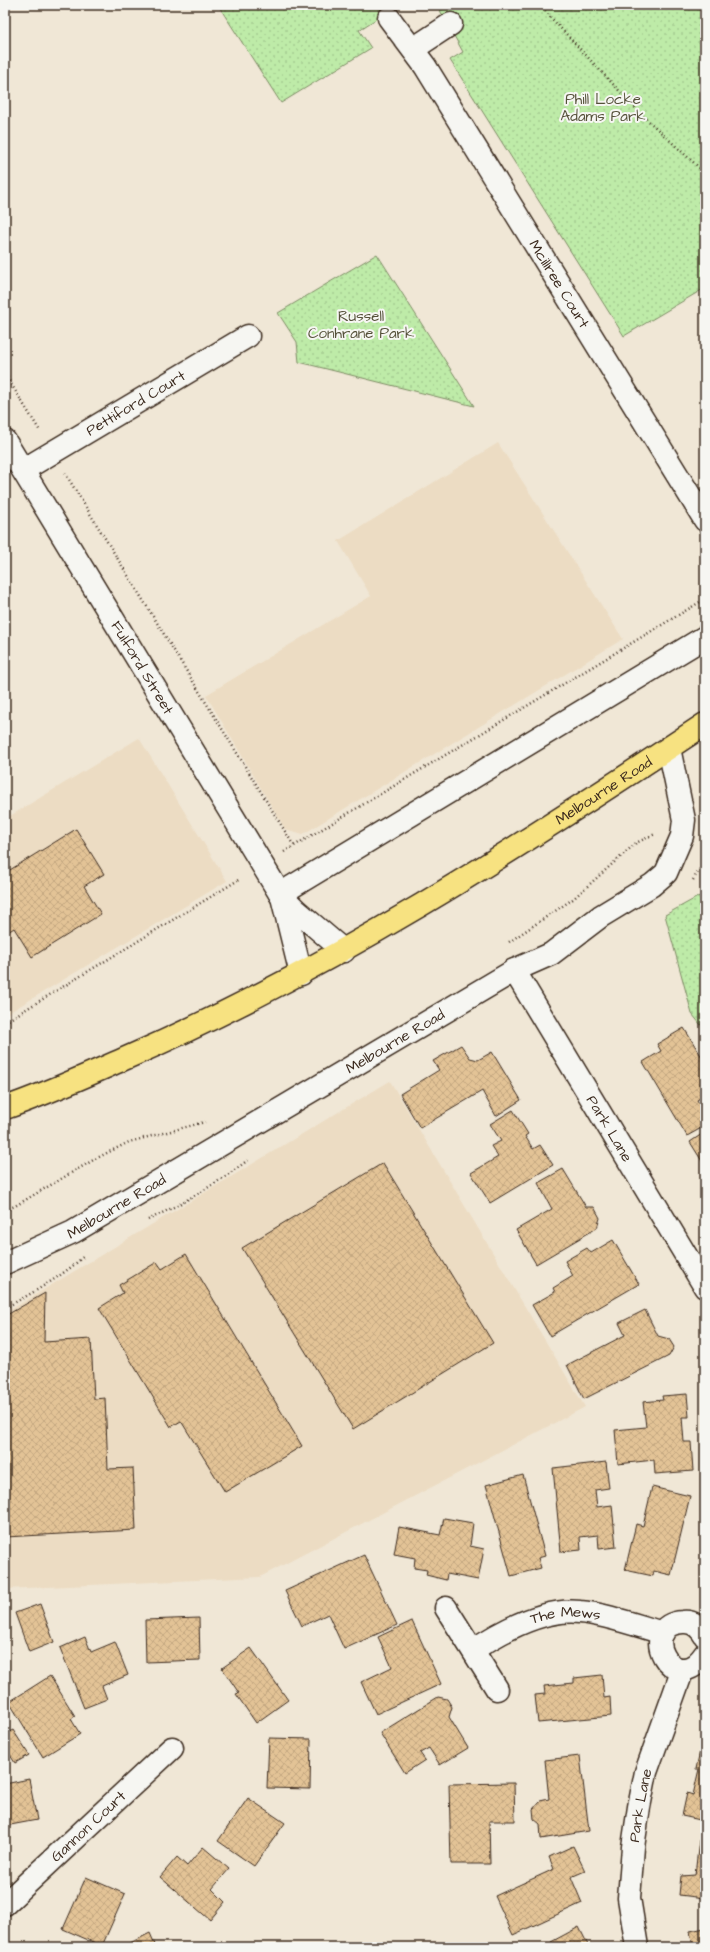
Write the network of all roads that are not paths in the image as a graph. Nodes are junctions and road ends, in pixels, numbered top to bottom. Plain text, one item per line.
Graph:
1 (389, 18) dead end
2 (451, 24) dead end
3 (413, 49) junction
4 (248, 336) dead end
5 (5, 441) edge
6 (23, 470) junction
7 (705, 520) edge
8 (705, 637) edge
9 (705, 724) edge
10 (669, 748) junction
11 (280, 894) junction
12 (344, 951) junction
13 (514, 970) junction
14 (301, 974) junction
15 (5, 1108) edge
16 (5, 1263) edge
17 (705, 1287) edge
18 (446, 1608) dead end
19 (702, 1623) edge
20 (663, 1633) junction
21 (473, 1650) junction
22 (705, 1654) edge
23 (683, 1669) junction
24 (497, 1689) dead end
25 (172, 1748) dead end
26 (5, 1904) edge
27 (637, 1947) edge

1 - 3 street, Mcillree Court
2 - 3 street
3 - 7 street, Mcillree Court
4 - 6 street, Pettiford Court
5 - 6 street, Fulford Street
6 - 11 street, Fulford Street
8 - 11 street
9 - 10 main road, Melbourne Road
10 - 12 main road, Melbourne Road
10 - 13 street, Melbourne Road
11 - 12 street, Fulford Street
11 - 14 street, Fulford Street
12 - 14 main road, Melbourne Road
13 - 16 street, Melbourne Road
13 - 17 street, Park Lane
14 - 15 main road, Melbourne Road
18 - 21 street
19 - 20 street
20 - 21 street, The Mews
20 - 23 street
21 - 24 street
22 - 23 street
23 - 27 street, Park Lane
25 - 26 street, Gannon Court

